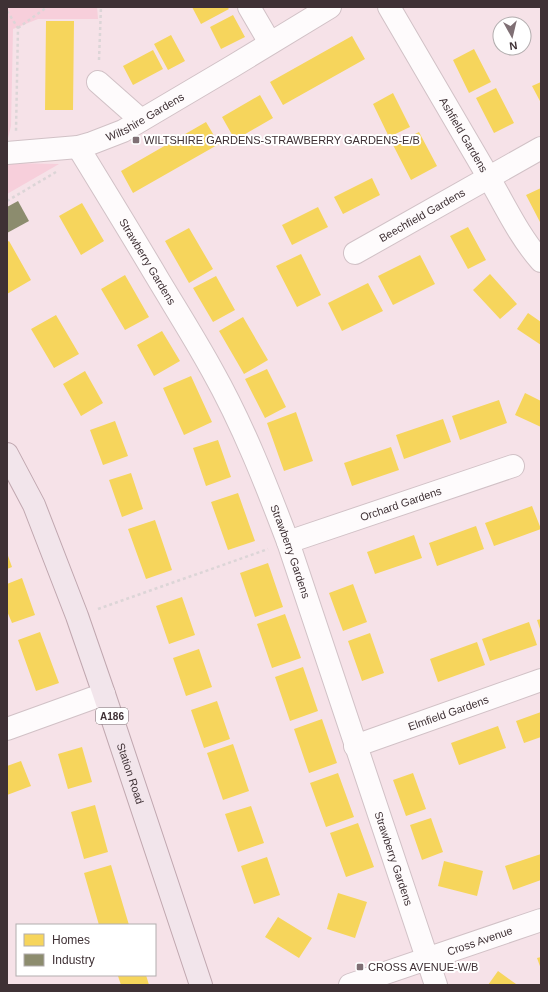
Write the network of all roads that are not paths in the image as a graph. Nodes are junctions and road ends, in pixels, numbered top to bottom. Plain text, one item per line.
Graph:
1 (249, 7) edge
2 (330, 7) edge
3 (389, 7) edge
4 (270, 43) junction
5 (98, 82) dead end
6 (142, 120) junction
7 (11, 145) edge
8 (78, 147) junction
9 (541, 148) edge
10 (489, 178) junction
11 (355, 253) dead end
12 (541, 261) edge
13 (7, 454) edge
14 (513, 466) dead end
15 (288, 542) junction
16 (541, 680) edge
17 (104, 694) junction
18 (7, 729) edge
19 (355, 746) junction
20 (541, 920) edge
21 (427, 959) junction
22 (201, 985) edge
23 (350, 985) edge
24 (436, 985) edge

1 - 4 street
2 - 4 street, Wiltshire Gardens
3 - 10 street, Ashfield Gardens
4 - 6 street, Wiltshire Gardens
5 - 6 street
6 - 8 street, Wiltshire Gardens
7 - 8 street, Wiltshire Gardens
8 - 15 street, Strawberry Gardens
9 - 10 street, Beechfield Gardens
10 - 11 street, Beechfield Gardens
10 - 12 street, Ashfield Gardens
13 - 17 main road, Station Road / A186
14 - 15 street, Orchard Gardens
15 - 19 street, Strawberry Gardens
16 - 19 street, Elmfield Gardens
17 - 18 street
17 - 22 main road, Station Road / A186
19 - 21 street, Strawberry Gardens
20 - 21 street, Cross Avenue
21 - 23 street, Cross Avenue
21 - 24 street, Strawberry Gardens

